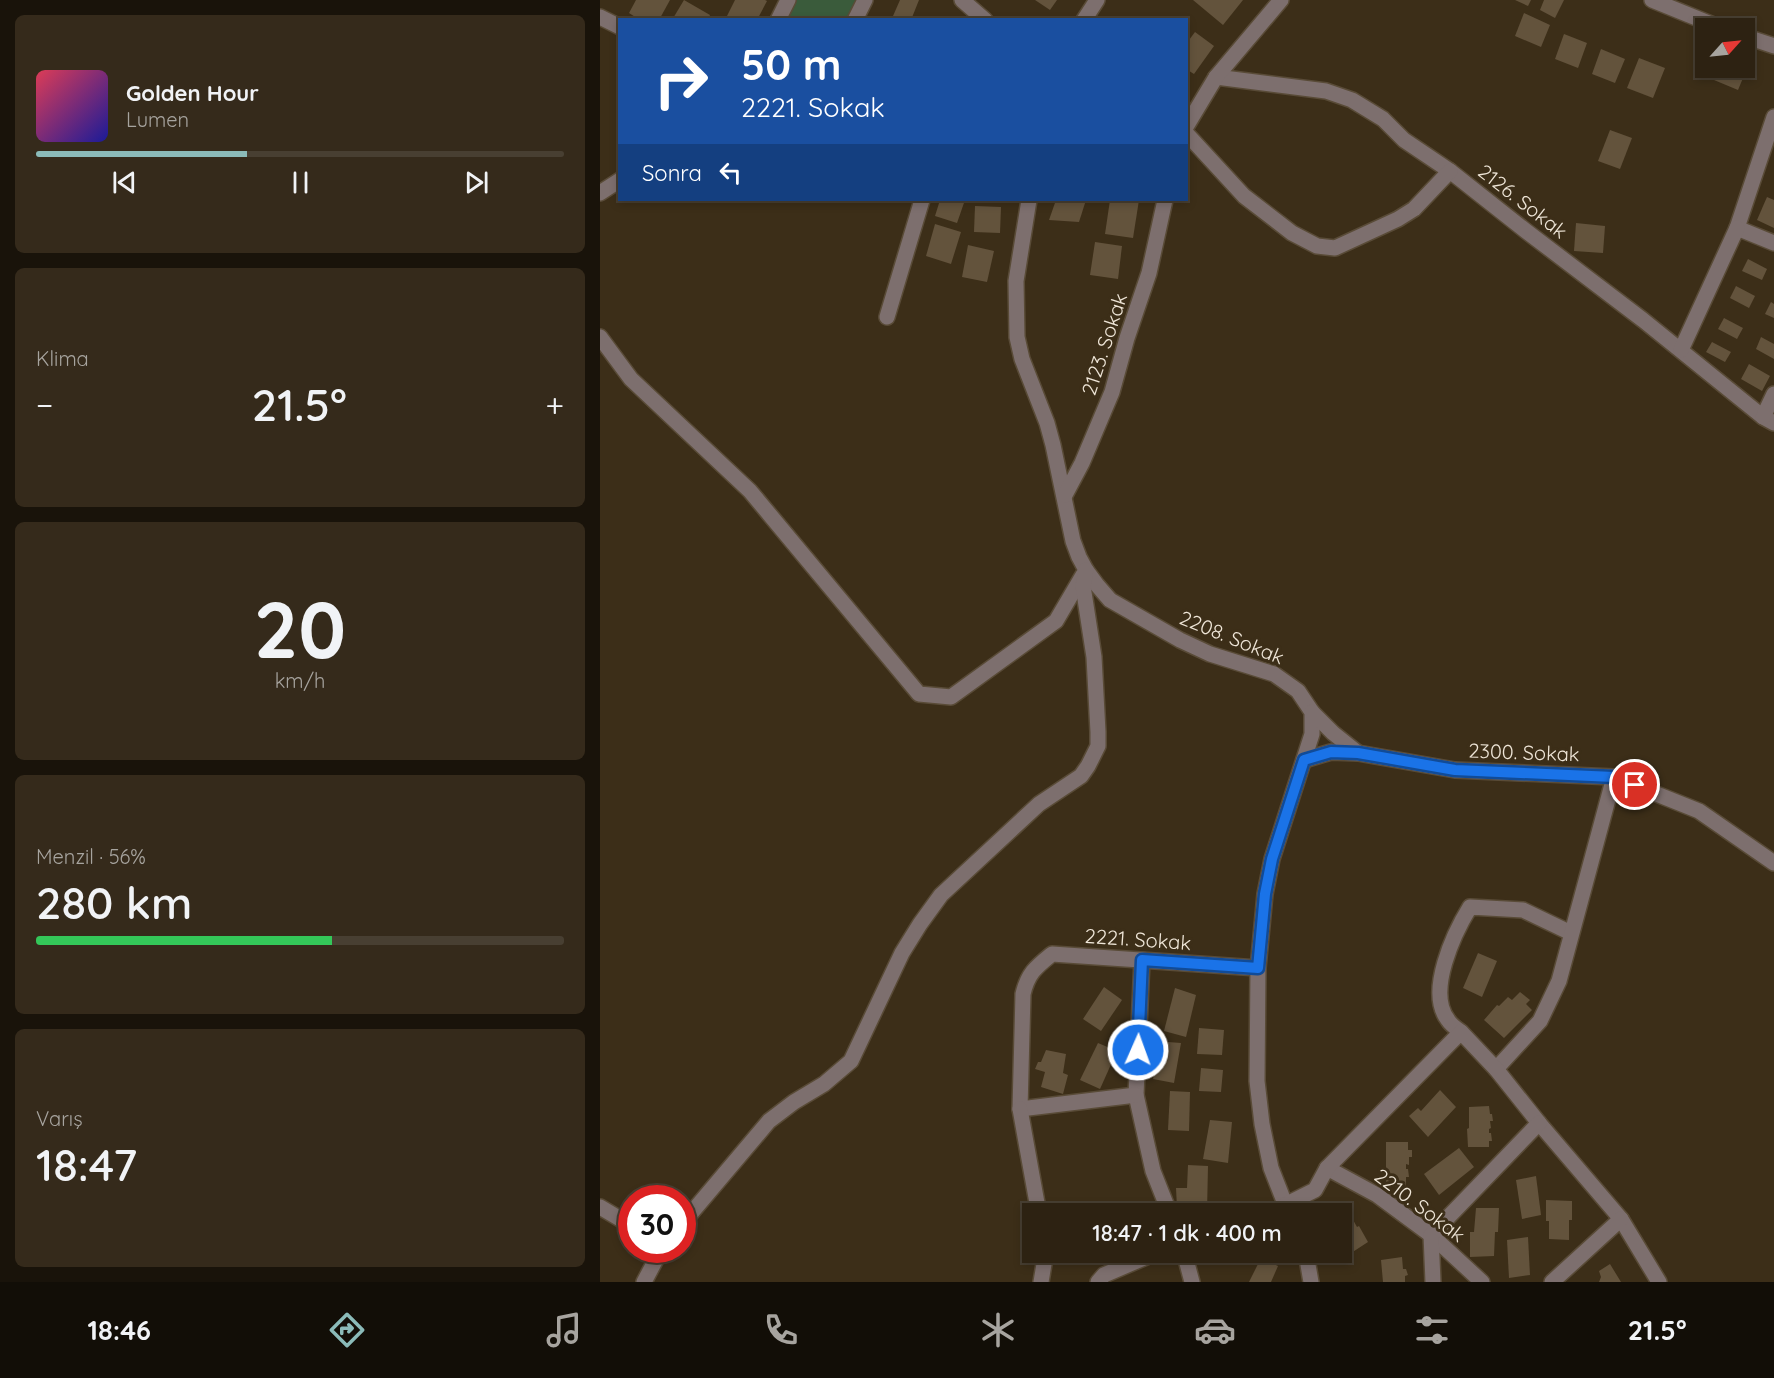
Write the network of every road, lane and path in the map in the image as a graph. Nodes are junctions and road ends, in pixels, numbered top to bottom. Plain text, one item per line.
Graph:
1 (788, 0) edge
2 (865, 0) edge
3 (962, 0) edge
4 (1097, 0) edge
5 (1281, 0) edge
6 (1652, 0) edge
7 (600, 17) edge
8 (779, 18) edge
9 (856, 18) edge
10 (983, 18) edge
11 (1085, 18) edge
12 (1696, 18) edge
13 (618, 26) edge
14 (1755, 40) edge
15 (1774, 46) edge
16 (1216, 77) junction
17 (1204, 97) junction
18 (1188, 101) edge
19 (1774, 117) edge
20 (1188, 124) edge
21 (1188, 135) edge
22 (1450, 171) junction
23 (618, 181) edge
24 (600, 194) edge
25 (922, 201) edge
26 (1029, 201) edge
27 (1165, 201) edge
28 (1737, 228) junction
29 (1774, 243) edge
30 (887, 317) dead end
31 (600, 337) edge
32 (1681, 350) junction
33 (1774, 394) edge
34 (1769, 420) edge
35 (1065, 495) junction
36 (1086, 570) junction
37 (1312, 712) junction
38 (1333, 733) junction
39 (1310, 739) junction
40 (1331, 752) junction
41 (1358, 753) junction
42 (1304, 760) junction
43 (1614, 777) junction
44 (1772, 857) edge
45 (1571, 933) junction
46 (1142, 960) junction
47 (1258, 968) junction
48 (1461, 1032) junction
49 (1496, 1069) junction
50 (1137, 1095) junction
51 (1020, 1109) junction
52 (1539, 1123) junction
53 (1328, 1168) junction
54 (1037, 1203) edge
55 (1166, 1203) edge
56 (1285, 1203) edge
57 (1296, 1203) edge
58 (600, 1207) edge
59 (696, 1207) edge
60 (618, 1218) edge
61 (1621, 1219) junction
62 (1431, 1235) junction
63 (654, 1263) edge
64 (1044, 1263) edge
65 (1135, 1263) edge
66 (1187, 1263) edge
67 (1307, 1263) edge
68 (1101, 1279) edge
69 (644, 1282) edge
70 (1041, 1282) edge
71 (1192, 1282) edge
72 (1311, 1282) edge
73 (1433, 1282) edge
74 (1482, 1282) edge
75 (1552, 1282) edge
76 (1659, 1282) edge

1 - 8 street
2 - 9 street
3 - 10 street
4 - 11 street
5 - 16 street
6 - 12 street
7 - 13 street
14 - 15 street
16 - 17 street
16 - 22 street, 2126. Sokak
17 - 18 street
17 - 20 street
19 - 28 street
21 - 22 street
22 - 32 street, 2126. Sokak
23 - 24 street
25 - 30 street
26 - 35 street, 2208. Sokak
27 - 35 street, 2123. Sokak
28 - 29 street
28 - 32 street
31 - 36 street
32 - 34 street, 2126. Sokak
33 - 34 street
35 - 36 street, 2208. Sokak
36 - 37 street, 2208. Sokak
36 - 59 street
37 - 38 street, 2208. Sokak
37 - 39 street
38 - 39 street
38 - 41 street, 2208. Sokak
39 - 40 street
39 - 42 street
40 - 41 street, 2300. Sokak
40 - 42 street
41 - 43 street, 2300. Sokak
42 - 47 street
43 - 44 street, 2300. Sokak
43 - 45 street
45 - 48 street
45 - 49 street
46 - 47 street, 2221. Sokak
46 - 50 street
46 - 51 street, 2221. Sokak
47 - 56 street
48 - 49 street
48 - 53 street
49 - 52 street
50 - 51 street
50 - 55 street
51 - 54 street
52 - 61 street
52 - 62 street
53 - 57 street
53 - 62 street, 2210. Sokak
58 - 60 street
61 - 75 street
61 - 76 street
62 - 73 street
62 - 74 street, 2210. Sokak
63 - 69 street
64 - 70 street
65 - 68 street
66 - 71 street
67 - 72 street

